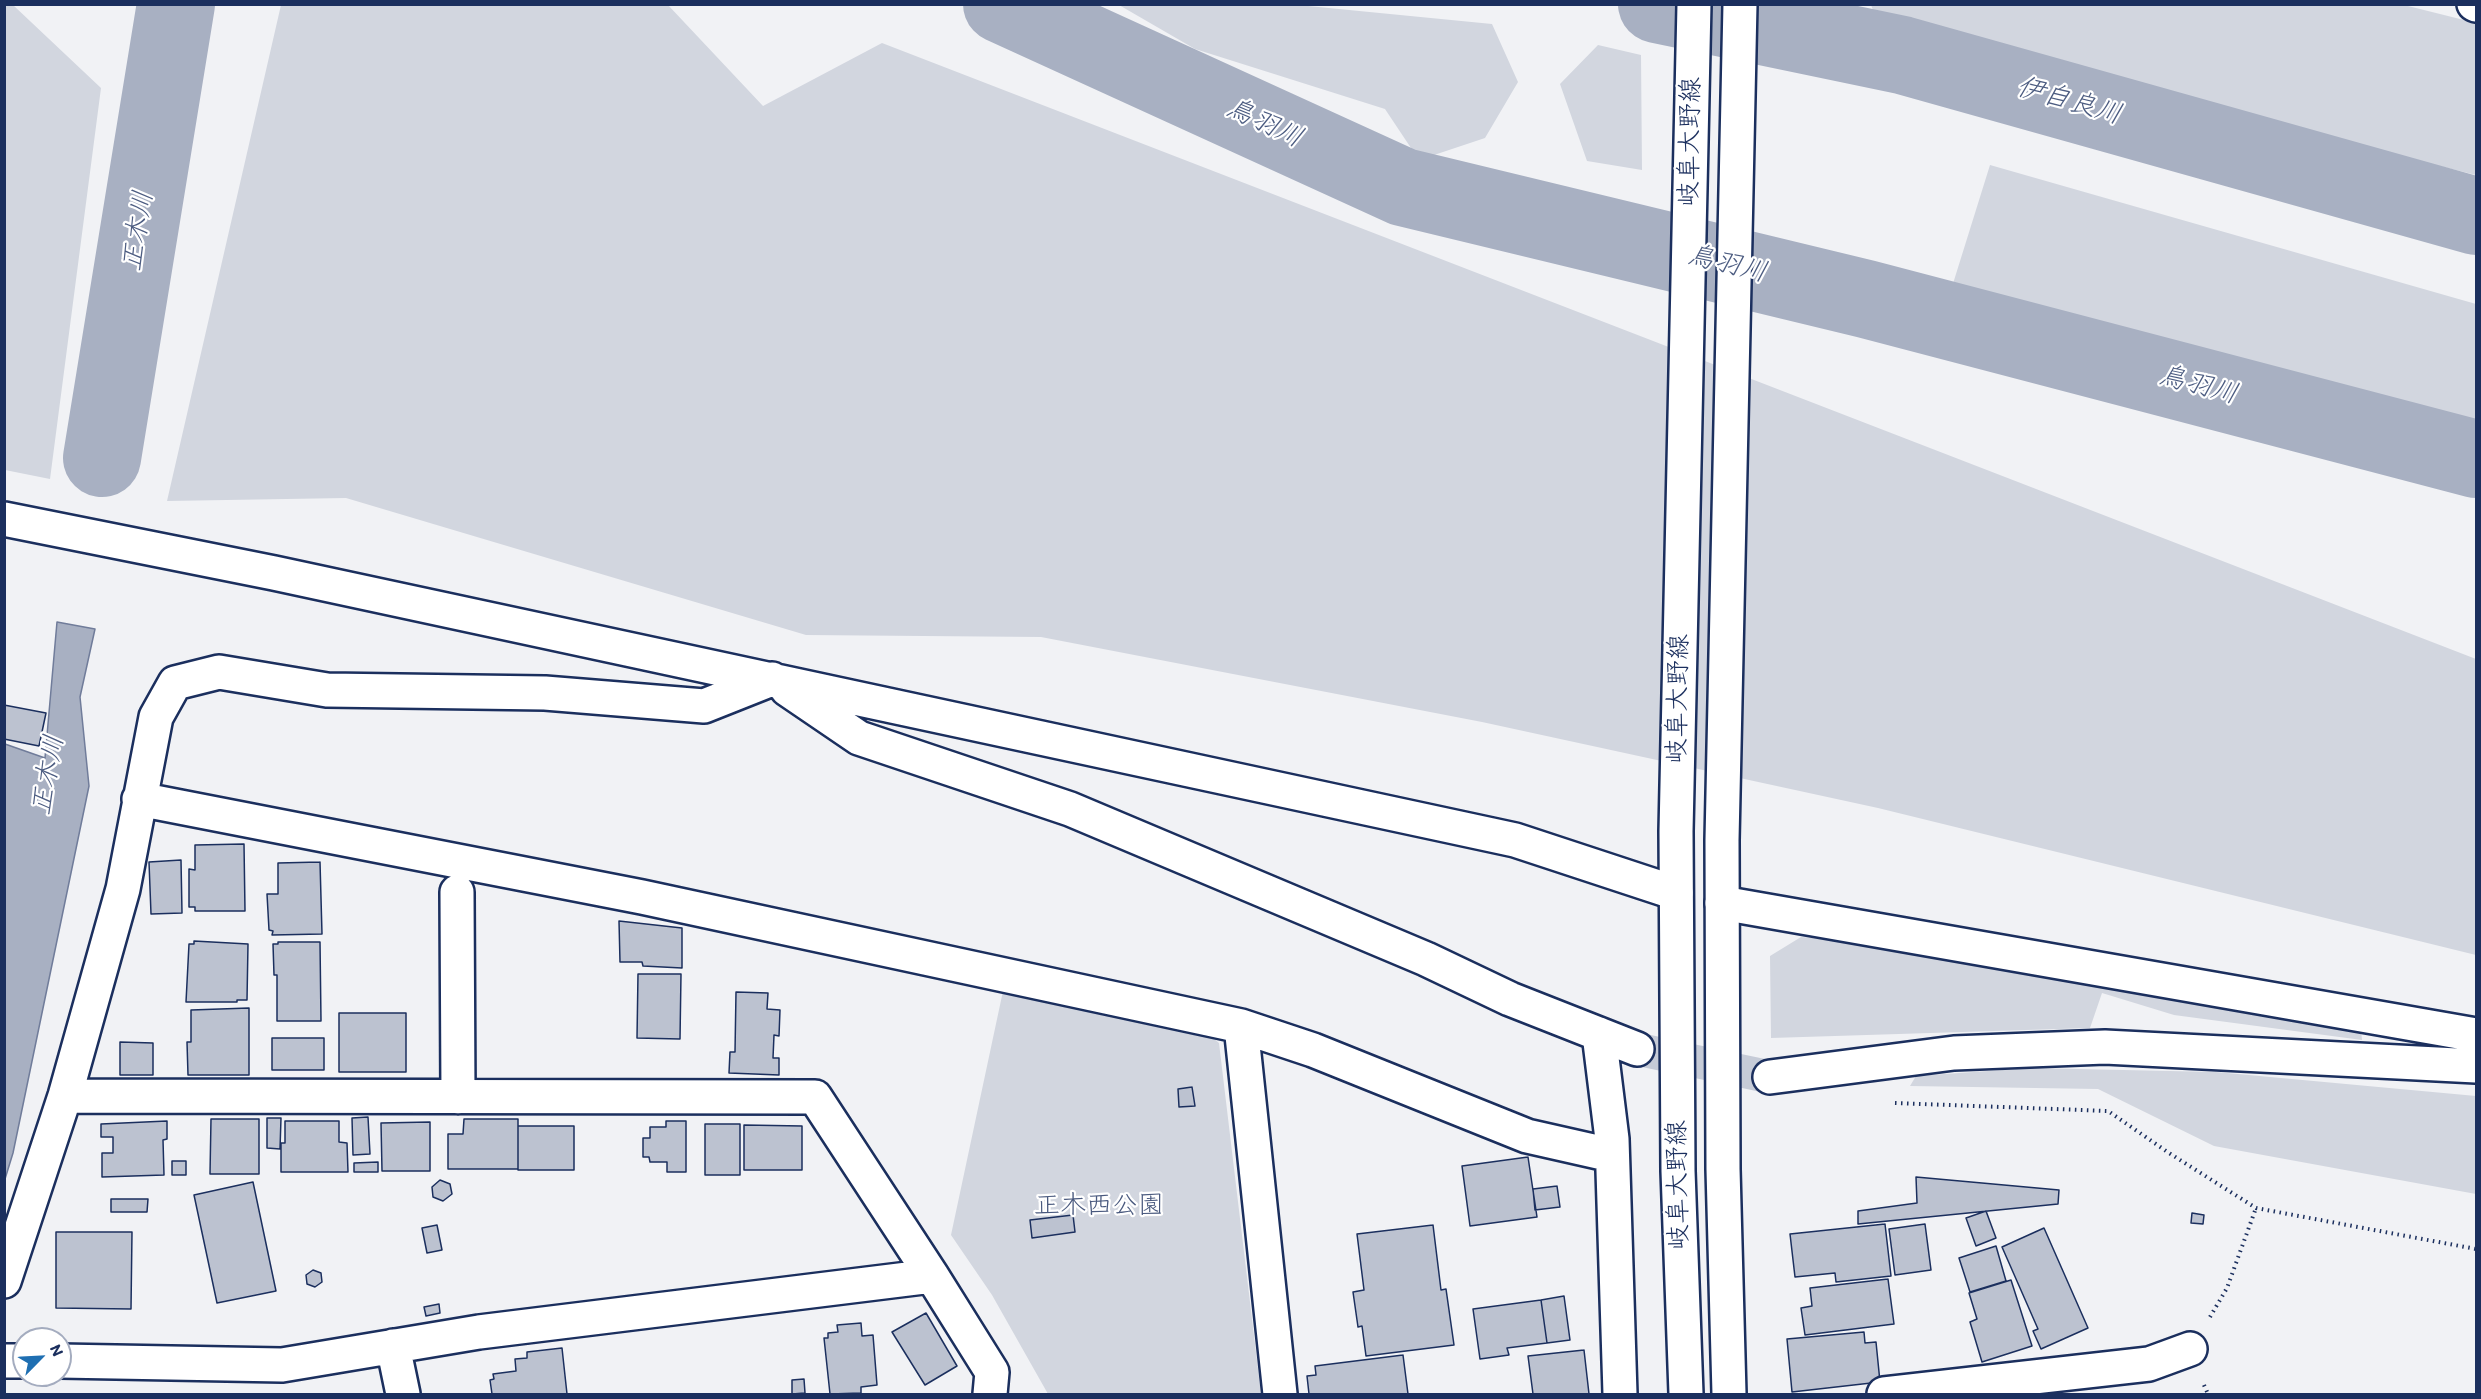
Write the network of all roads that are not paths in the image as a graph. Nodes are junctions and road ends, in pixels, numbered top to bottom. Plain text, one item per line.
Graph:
1 (1694, 4) edge
2 (1740, 4) edge
3 (4, 519) edge
4 (772, 679) junction
5 (139, 799) junction
6 (457, 892) dead end
7 (1676, 893) junction
8 (1722, 903) junction
9 (1241, 1026) junction
10 (2476, 1035) edge
11 (1601, 1049) junction
12 (1637, 1049) tunnel mouth
13 (2476, 1066) edge
14 (1770, 1077) tunnel mouth
15 (64, 1096) junction
16 (458, 1097) junction
17 (1612, 1147) junction
18 (11, 1240) edge
19 (932, 1276) junction
20 (4, 1281) edge
21 (393, 1346) junction
22 (2190, 1349) road end
23 (72, 1361) edge
24 (403, 1395) edge
25 (990, 1395) edge
26 (1280, 1395) edge
27 (1620, 1395) edge
28 (1686, 1395) edge
29 (1729, 1395) edge
30 (1884, 1395) edge

1 - 7 street, 岐阜大野線
2 - 8 street, 岐阜大野線
3 - 4 street
4 - 5 street
4 - 7 street
4 - 11 street
5 - 9 street
5 - 15 street
6 - 16 street
7 - 28 street, 岐阜大野線
8 - 10 street
8 - 29 street, 岐阜大野線
9 - 17 street
9 - 26 street
11 - 12 street
11 - 17 street
13 - 14 street
15 - 16 street
15 - 18 street
16 - 19 street
17 - 27 street
18 - 20 street
19 - 21 street
19 - 25 street
21 - 23 street
21 - 24 street
22 - 30 street

